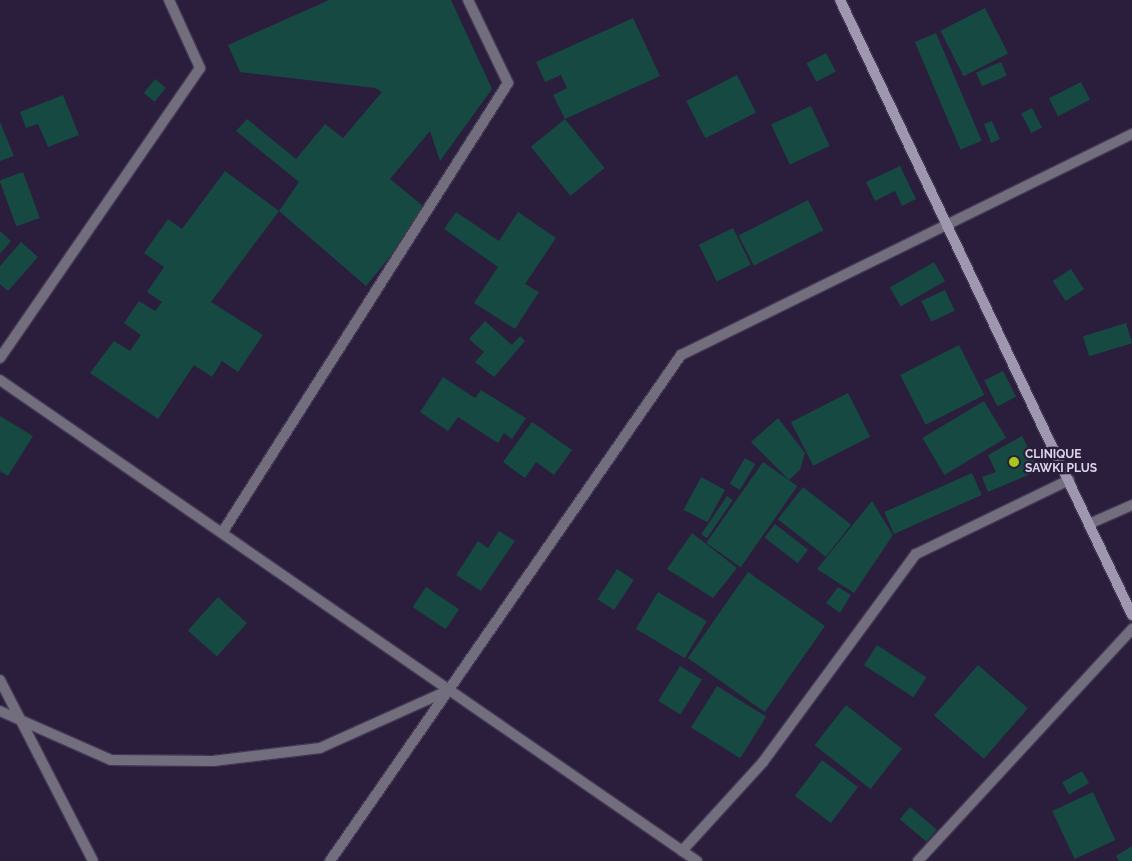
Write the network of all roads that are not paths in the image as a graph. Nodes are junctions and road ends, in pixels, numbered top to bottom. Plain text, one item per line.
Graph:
1 (169, 0) edge
2 (468, 0) edge
3 (840, 0) edge
4 (1132, 134) edge
5 (947, 223) junction
6 (0, 358) edge
7 (0, 380) edge
8 (1068, 480) junction
9 (1132, 505) edge
10 (1089, 524) junction
11 (222, 533) junction
12 (1132, 615) edge
13 (1132, 629) edge
14 (0, 680) edge
15 (449, 690) junction
16 (0, 711) edge
17 (18, 717) junction
18 (682, 851) junction
19 (93, 861) edge
20 (330, 861) edge
21 (696, 861) edge
22 (918, 861) edge

1 - 6 street
2 - 11 street
3 - 5 street
4 - 5 street
5 - 8 street
5 - 15 street
7 - 11 street
8 - 10 street
8 - 18 street
9 - 10 street
10 - 12 street
11 - 15 street
13 - 22 street
14 - 17 street
15 - 17 street
15 - 18 street
15 - 20 street
16 - 17 street
17 - 19 street
18 - 21 street

